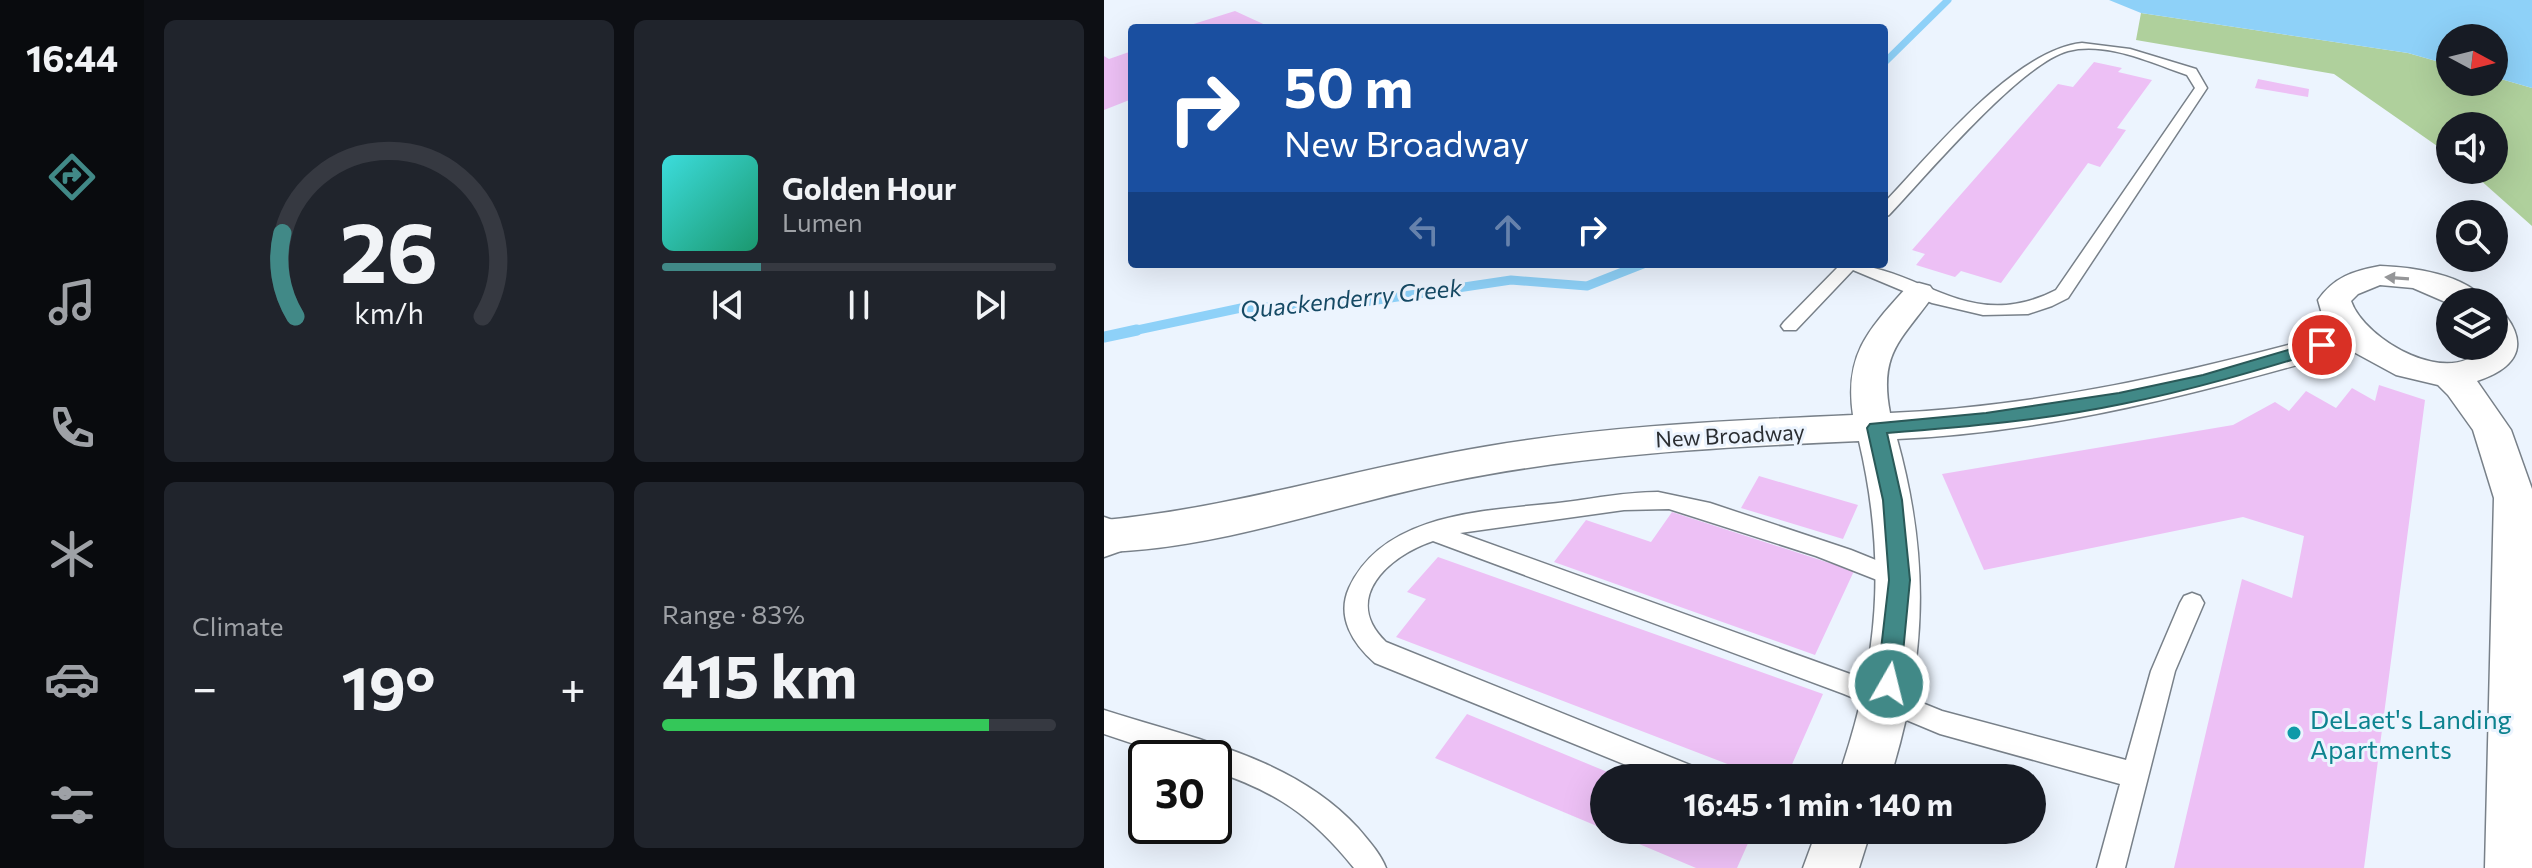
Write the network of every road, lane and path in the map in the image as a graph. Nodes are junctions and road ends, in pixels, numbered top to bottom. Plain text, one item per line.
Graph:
1 (1888, 208) edge
2 (1848, 268) edge
3 (1861, 268) edge
4 (2443, 288) edge
5 (1919, 293) junction
6 (1790, 326) dead end
7 (2354, 338) junction
8 (2494, 360) edge
9 (2447, 373) junction
10 (1876, 428) junction
11 (1433, 531) junction
12 (1104, 537) edge
13 (1900, 580) junction
14 (2192, 603) dead end
15 (1886, 700) junction
16 (1104, 722) edge
17 (1159, 740) edge
18 (1655, 764) edge
19 (1868, 764) edge
20 (1232, 765) edge
21 (2135, 775) junction
22 (1372, 868) edge
23 (2111, 868) edge
24 (2513, 868) edge

1 - 5 lane
2 - 6 lane
3 - 5 lane
4 -> 7 street
5 - 10 street
7 - 9 street
7 - 10 street, New Broadway
8 - 9 street
9 - 24 street
10 - 12 street, New Broadway
10 - 13 street
11 - 13 lane
11 - 15 lane
11 - 18 lane
13 - 15 street
14 - 21 lane
15 - 19 street
15 - 21 lane
16 - 17 lane
20 - 22 lane
21 - 23 lane

